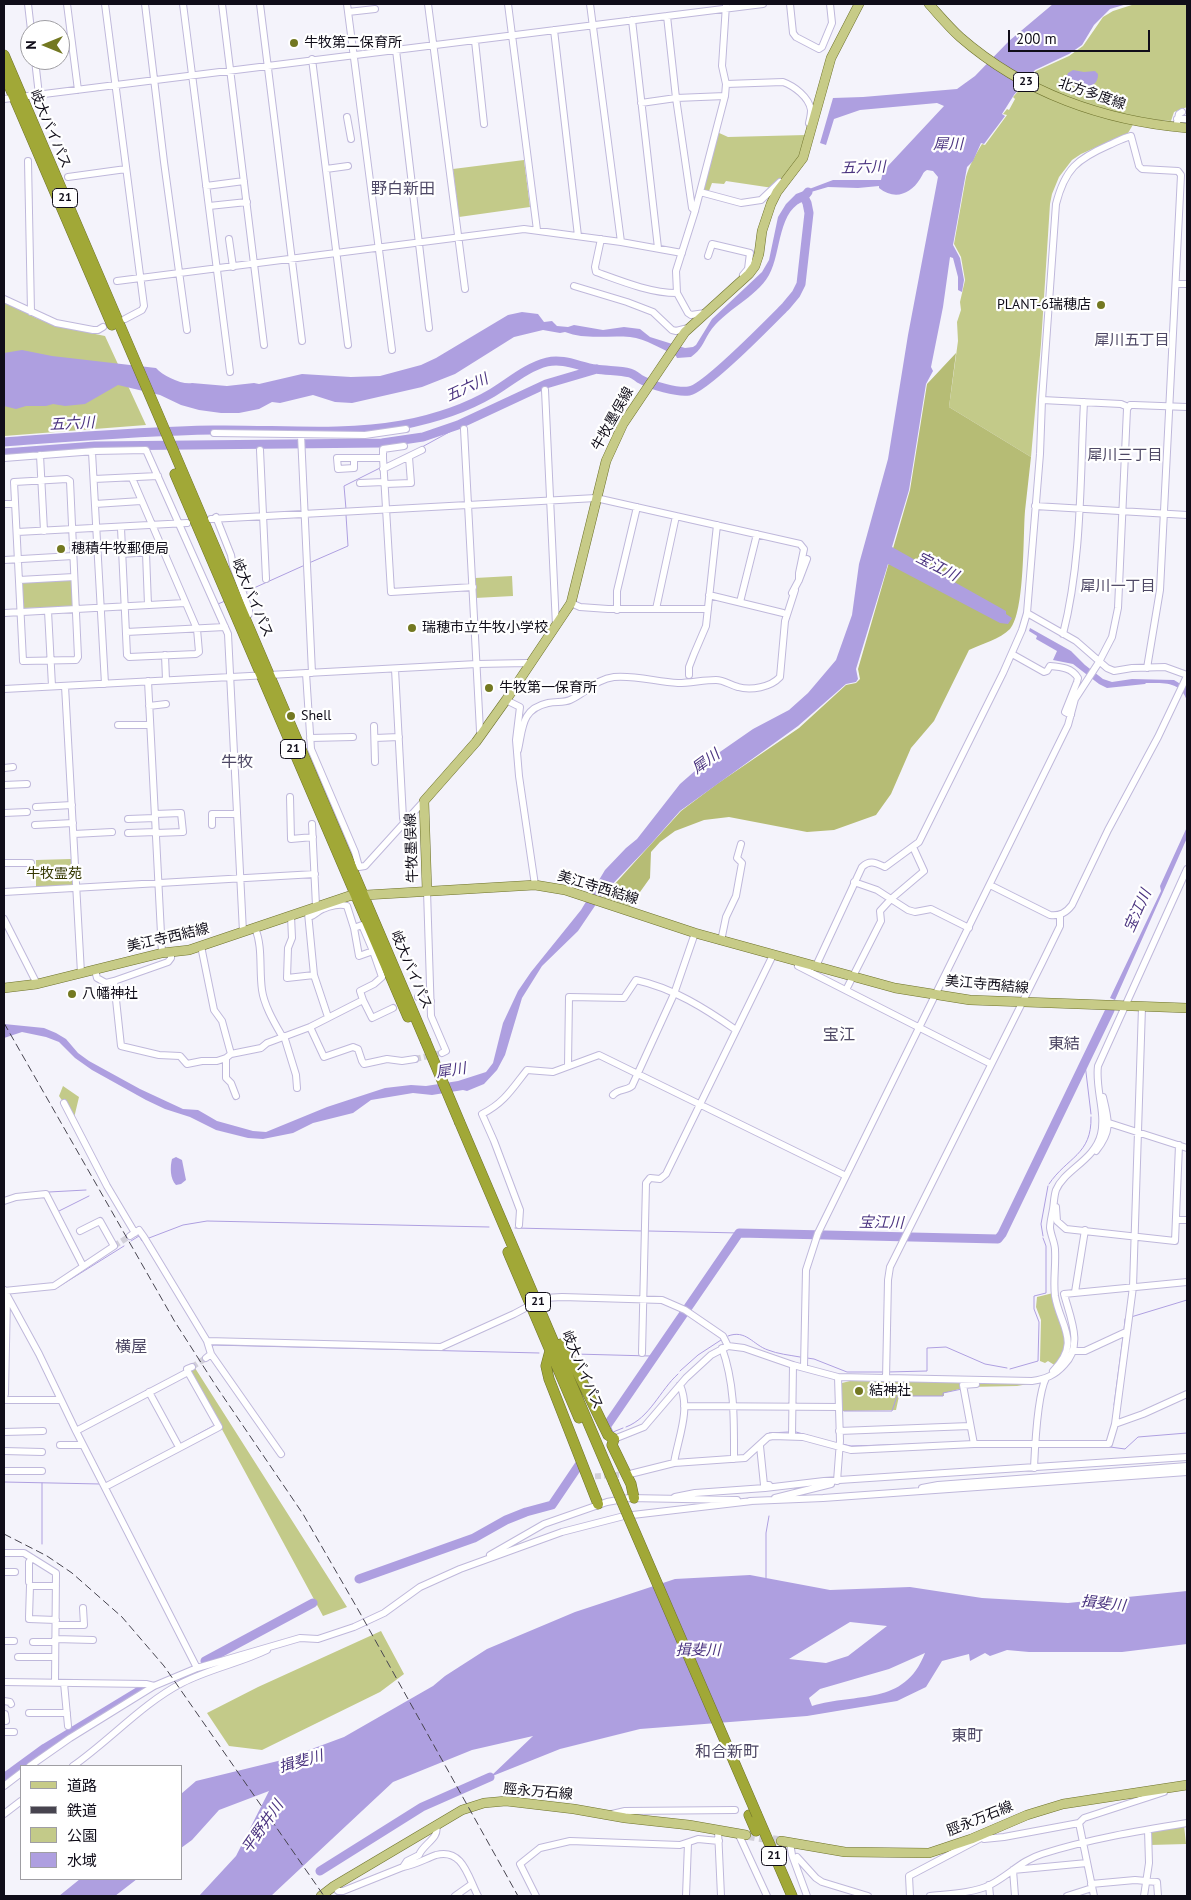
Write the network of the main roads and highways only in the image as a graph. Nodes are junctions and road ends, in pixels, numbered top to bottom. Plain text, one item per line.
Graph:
1 (859, 4) edge
2 (929, 4) edge
3 (4, 55) edge
4 (4, 74) edge
5 (13, 97) edge
6 (1187, 128) edge
7 (170, 454) junction
8 (265, 675) junction
9 (427, 891) junction
10 (360, 895) junction
11 (4, 988) edge
12 (1187, 1008) edge
13 (534, 1304) junction
14 (553, 1337) junction
15 (550, 1352) junction
16 (610, 1482) junction
17 (634, 1498) road end
18 (598, 1504) road end
19 (1187, 1784) edge
20 (753, 1815) junction
21 (742, 1834) tunnel mouth
22 (786, 1842) tunnel mouth
23 (321, 1896) edge
24 (784, 1896) edge
25 (792, 1896) edge

1 - 9 main road, 牛牧墨俣線
2 - 6 main road, 北方多度線 / 23
3 - 5 highway, 岐大バイパス / 21
4 - 5 highway, 岐大バイパス / 21
5 - 7 highway, 岐大バイパス / 21
7 - 8 highway, 岐大バイパス / 21
7 - 8 highway, 岐大バイパス / 21
8 - 10 highway, 岐大バイパス / 21
9 - 10 main road, 美江寺西結線
9 - 12 main road, 美江寺西結線
10 - 11 main road, 美江寺西結線
10 - 13 highway, 岐大バイパス / 21, bridge
13 - 14 highway, 岐大バイパス / 21
13 - 15 highway, 岐大バイパス / 21
14 - 16 highway, 岐大バイパス / 21
14 - 17 highway
15 - 16 highway, 岐大バイパス / 21
15 - 18 highway
16 - 20 highway, 岐大バイパス / 21, bridge
19 - 22 main road, 脛永万石線
20 - 24 highway, 岐大バイパス / 21
20 - 25 highway, 岐大バイパス / 21
21 - 23 main road, 脛永万石線

